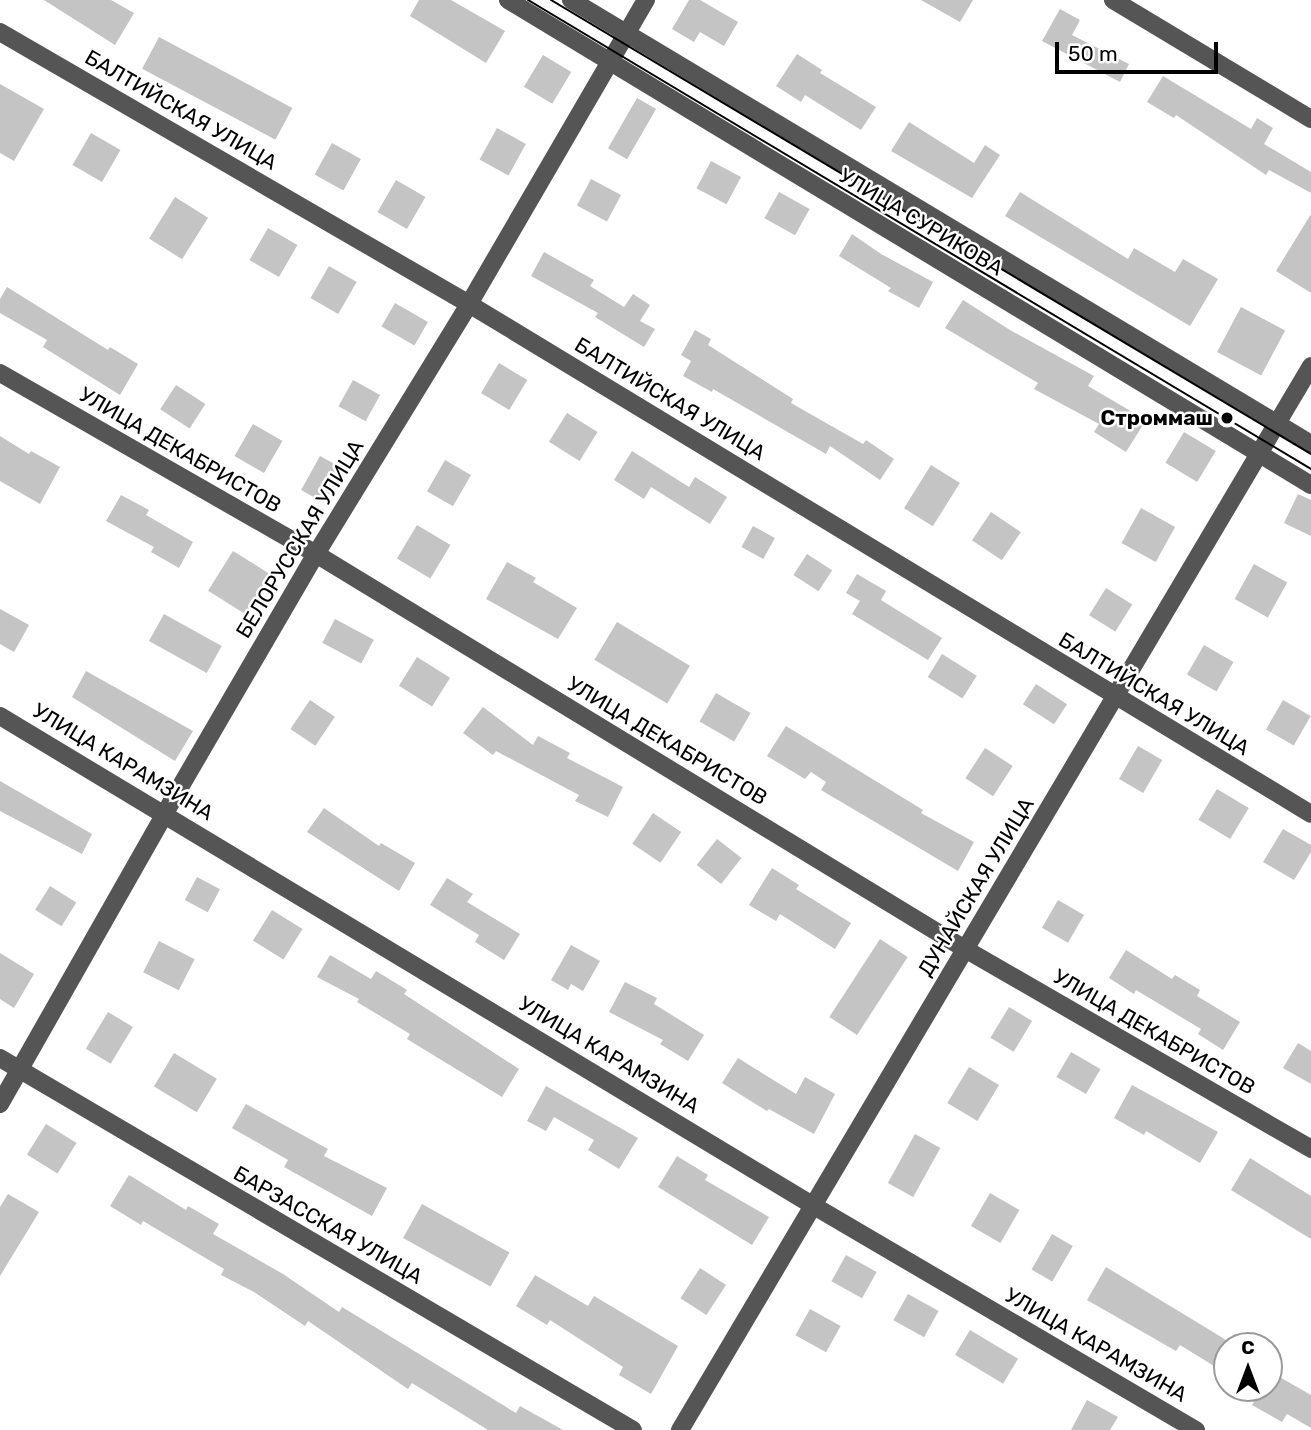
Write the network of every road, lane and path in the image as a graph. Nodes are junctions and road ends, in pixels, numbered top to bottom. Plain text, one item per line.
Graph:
1 (508, 0) edge
2 (571, 0) edge
3 (646, 0) edge
4 (1113, 0) edge
5 (0, 32) edge
6 (627, 33) junction
7 (610, 60) junction
8 (1311, 119) edge
9 (469, 304) junction
10 (1311, 366) edge
11 (0, 373) edge
12 (1277, 424) junction
13 (1311, 444) edge
14 (1258, 453) junction
15 (1311, 485) edge
16 (316, 554) junction
17 (1115, 697) junction
18 (0, 716) edge
19 (165, 813) junction
20 (1311, 814) edge
21 (965, 949) junction
22 (0, 1059) edge
23 (21, 1070) junction
24 (0, 1104) edge
25 (1311, 1149) edge
26 (814, 1206) junction
27 (633, 1430) edge
28 (680, 1430) edge
29 (1196, 1430) edge

1 - 7 street, УЛИЦА СУРИКОВА
2 - 6 street, УЛИЦА СУРИКОВА
3 - 6 street, БЕЛОРУССКАЯ УЛИЦА
4 - 8 street
5 - 9 street, БАЛТИЙСКАЯ УЛИЦА
6 - 7 street, БЕЛОРУССКАЯ УЛИЦА
6 - 12 street, УЛИЦА СУРИКОВА
7 - 9 street, БЕЛОРУССКАЯ УЛИЦА
7 - 14 street, УЛИЦА СУРИКОВА
9 - 16 street, БЕЛОРУССКАЯ УЛИЦА
9 - 17 street, БАЛТИЙСКАЯ УЛИЦА
10 - 12 street, ДУНАЙСКАЯ УЛИЦА
11 - 16 street, УЛИЦА ДЕКАБРИСТОВ
12 - 13 street, УЛИЦА СУРИКОВА
12 - 14 street, ДУНАЙСКАЯ УЛИЦА
14 - 15 street, УЛИЦА СУРИКОВА
14 - 17 street, ДУНАЙСКАЯ УЛИЦА
16 - 19 street, БЕЛОРУССКАЯ УЛИЦА
16 - 21 street, УЛИЦА ДЕКАБРИСТОВ
17 - 20 street, БАЛТИЙСКАЯ УЛИЦА
17 - 21 street, ДУНАЙСКАЯ УЛИЦА
18 - 19 street, УЛИЦА КАРАМЗИНА
19 - 23 street, БЕЛОРУССКАЯ УЛИЦА
19 - 26 street, УЛИЦА КАРАМЗИНА
21 - 25 street, УЛИЦА ДЕКАБРИСТОВ
21 - 26 street, ДУНАЙСКАЯ УЛИЦА
22 - 23 street, БАРЗАССКАЯ УЛИЦА
23 - 24 street, БЕЛОРУССКАЯ УЛИЦА
23 - 27 street, БАРЗАССКАЯ УЛИЦА
26 - 28 street, ДУНАЙСКАЯ УЛИЦА
26 - 29 street, УЛИЦА КАРАМЗИНА

